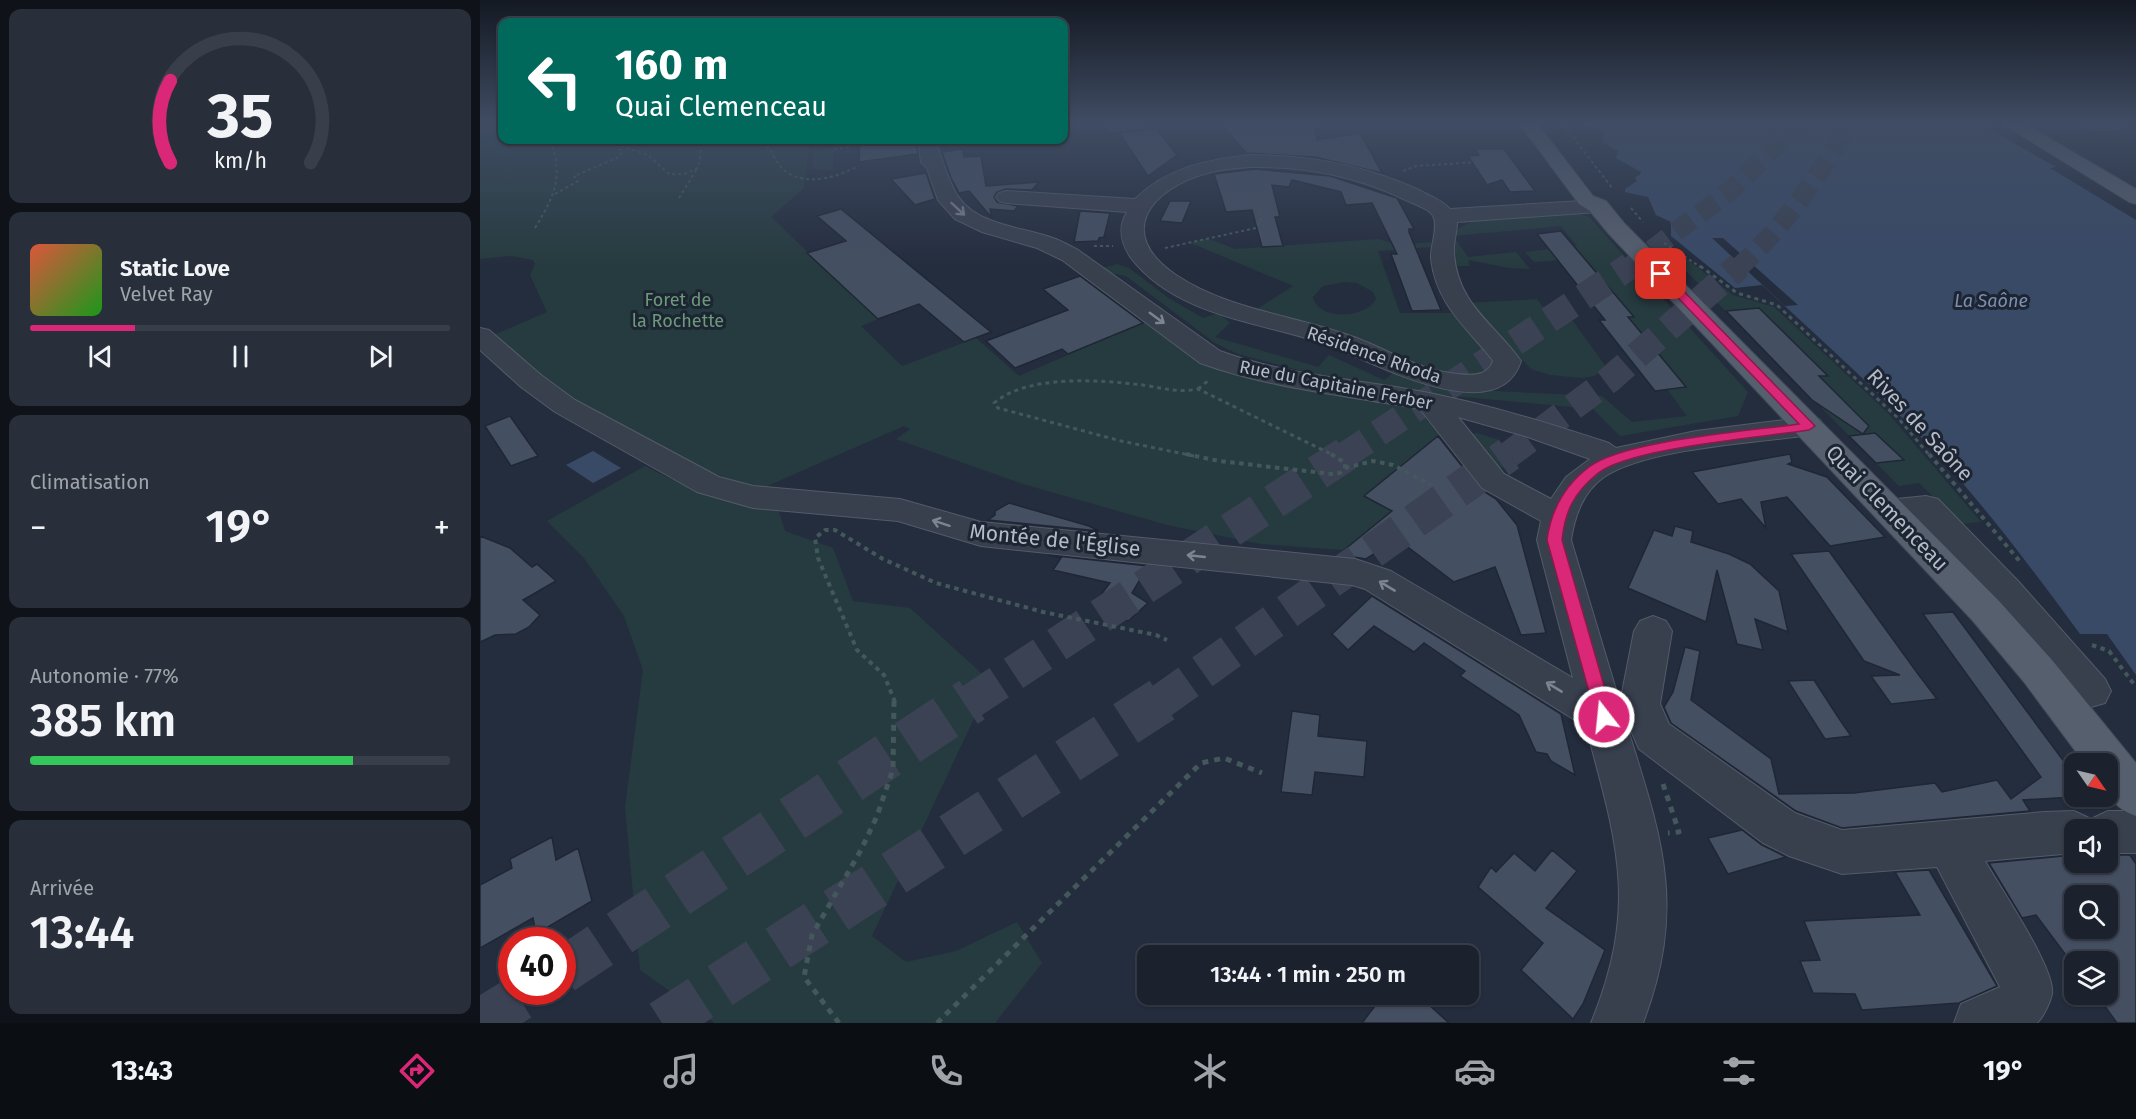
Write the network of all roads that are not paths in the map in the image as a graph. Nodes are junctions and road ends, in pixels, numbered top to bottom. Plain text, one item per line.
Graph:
1 (938, 171) edge
2 (1196, 171) edge
3 (1346, 171) edge
4 (1569, 171) edge
5 (2090, 171) edge
6 (1006, 197) dead end
7 (2136, 198) edge
8 (1608, 200) junction
9 (1139, 206) junction
10 (1444, 216) junction
11 (480, 336) edge
12 (1430, 402) junction
13 (1809, 426) junction
14 (1611, 460) junction
15 (1889, 509) junction
16 (1557, 516) junction
17 (1653, 631) dead end
18 (2091, 691) dead end
19 (1604, 717) junction
20 (2136, 796) edge
21 (2064, 832) edge
22 (2118, 832) edge
23 (2136, 832) edge
24 (1949, 844) junction
25 (1617, 1023) edge
26 (1980, 1023) edge

1 -> 12 street, Rue du Capitaine Ferber
2 - 9 street
3 - 10 street
4 - 8 main road, Quai Clemenceau
5 - 7 main road
6 - 9 street
8 - 10 street
8 - 13 main road, Quai Clemenceau
9 - 10 street, Résidence Rhoda
19 -> 11 street, Montée de l'Église
12 - 14 street, Rue du Capitaine Ferber
12 - 16 street
13 - 14 street
13 - 15 main road, Quai Clemenceau
14 - 16 street
15 - 18 street
15 - 20 main road, Quai Clemenceau
16 - 19 street
17 - 24 street
19 - 25 street
21 - 24 street
22 - 23 street
24 - 26 street

